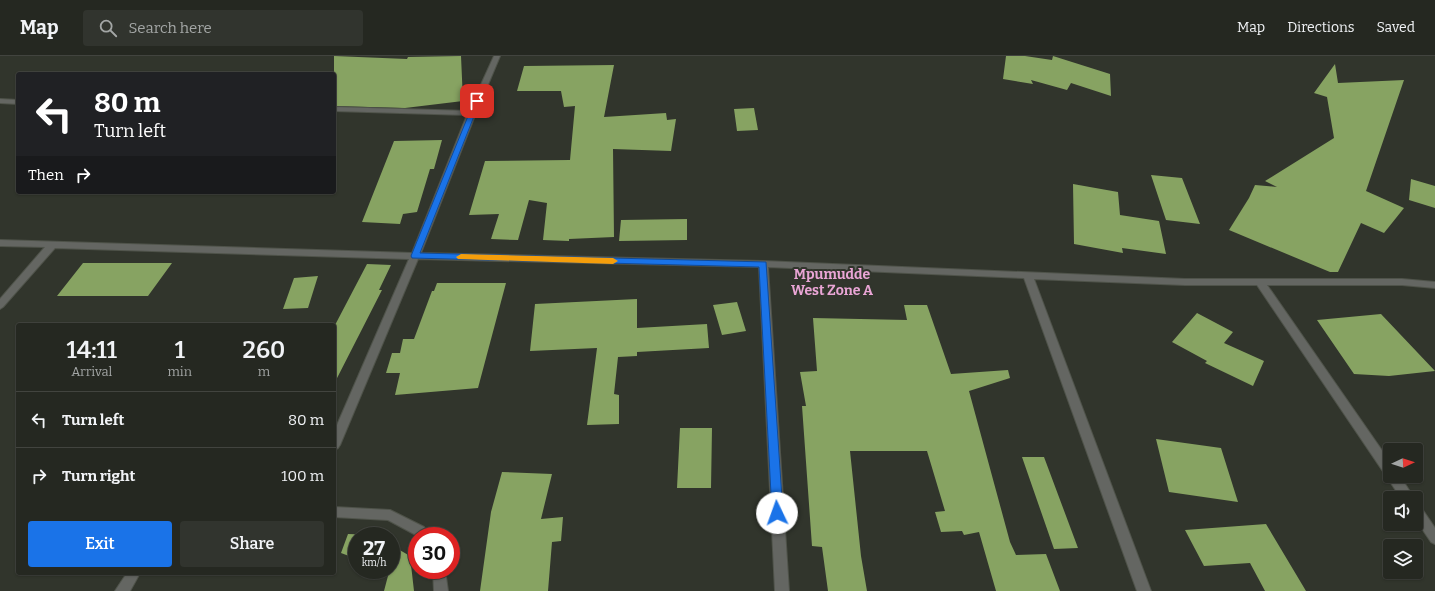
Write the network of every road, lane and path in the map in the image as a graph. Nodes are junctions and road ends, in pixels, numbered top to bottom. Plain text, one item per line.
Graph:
1 (497, 56) edge
2 (0, 101) edge
3 (16, 102) edge
4 (336, 109) edge
5 (472, 113) junction
6 (0, 243) edge
7 (53, 244) junction
8 (415, 256) junction
9 (763, 264) junction
10 (1028, 276) junction
11 (1260, 282) junction
12 (1435, 285) edge
13 (0, 305) edge
14 (336, 440) edge
15 (1383, 462) edge
16 (336, 512) edge
17 (1423, 520) edge
18 (412, 527) edge
19 (1435, 538) edge
20 (133, 575) edge
21 (440, 579) edge
22 (122, 591) edge
23 (441, 591) edge
24 (782, 591) edge
25 (1144, 591) edge

1 - 5 street
2 - 3 street
4 - 5 street
5 - 8 street
6 - 7 street
7 - 8 street
7 - 13 street
8 - 9 street
8 - 14 street
9 - 10 street
9 - 24 street
10 - 11 street
10 - 25 street
11 - 12 street
11 - 15 street
16 - 18 street
17 - 19 street
20 - 22 street
21 - 23 street

